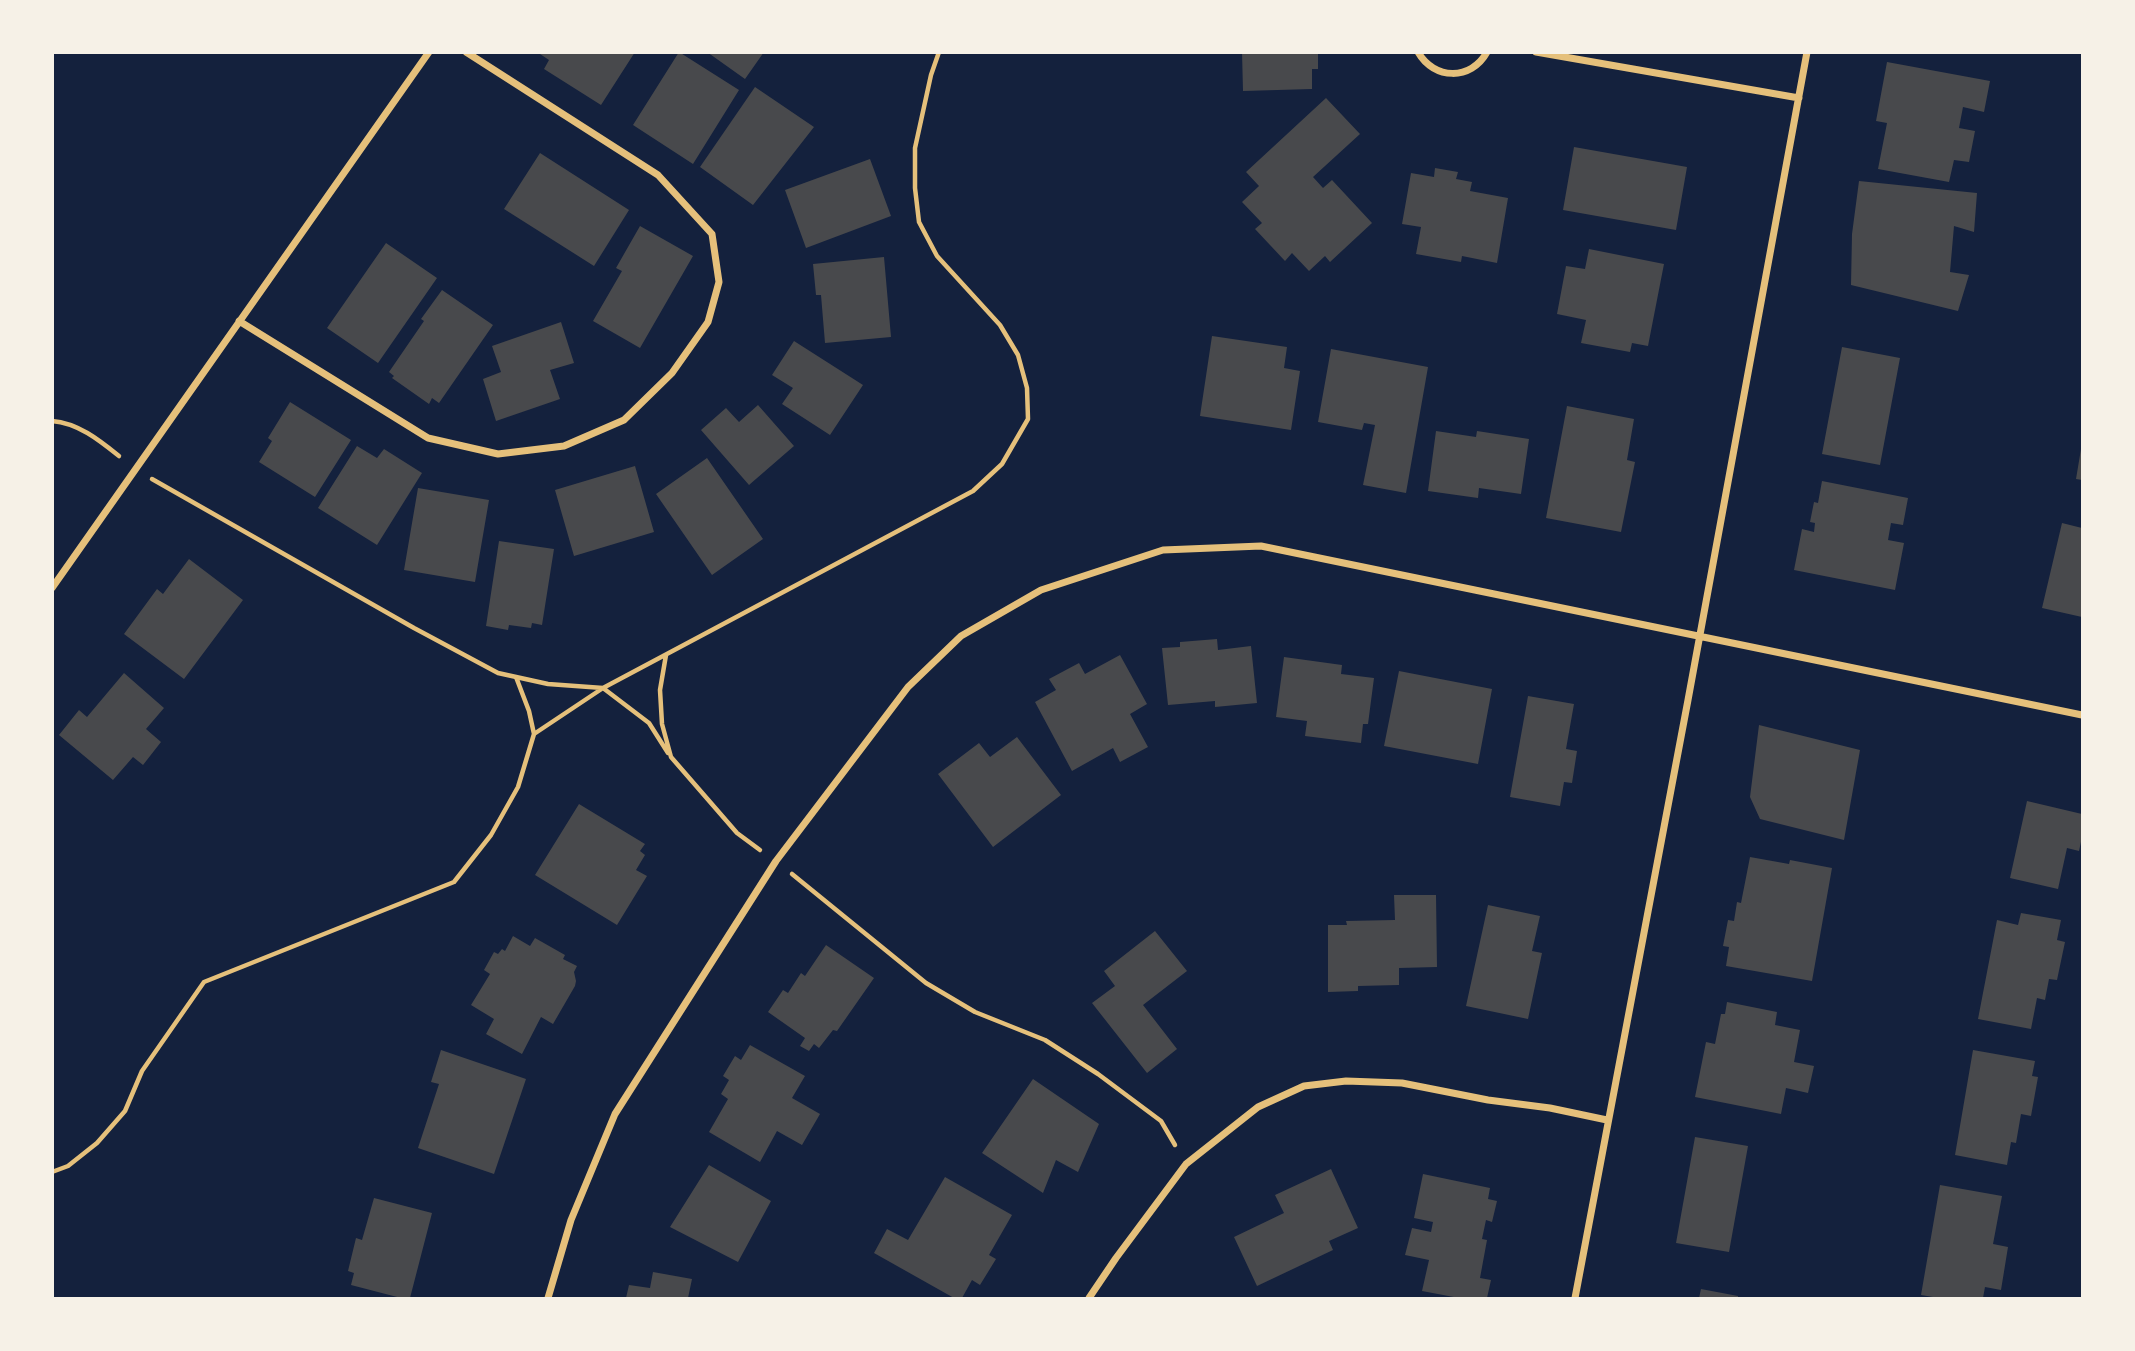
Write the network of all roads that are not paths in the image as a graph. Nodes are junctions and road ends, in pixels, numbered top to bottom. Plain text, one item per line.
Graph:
1 (429, 52) edge
2 (466, 52) edge
3 (1418, 52) edge
4 (1487, 52) edge
5 (1536, 52) edge
6 (1807, 52) edge
7 (1799, 97) junction
8 (239, 321) junction
9 (52, 588) edge
10 (1700, 637) junction
11 (2082, 715) edge
12 (1607, 1120) junction
13 (548, 1298) edge
14 (1089, 1298) edge
15 (1575, 1298) edge

1 - 8 street
2 - 8 street
3 - 4 street
5 - 7 street
6 - 7 street
7 - 10 street
8 - 9 street
10 - 11 street
10 - 12 street
10 - 13 street
12 - 14 street
12 - 15 street

